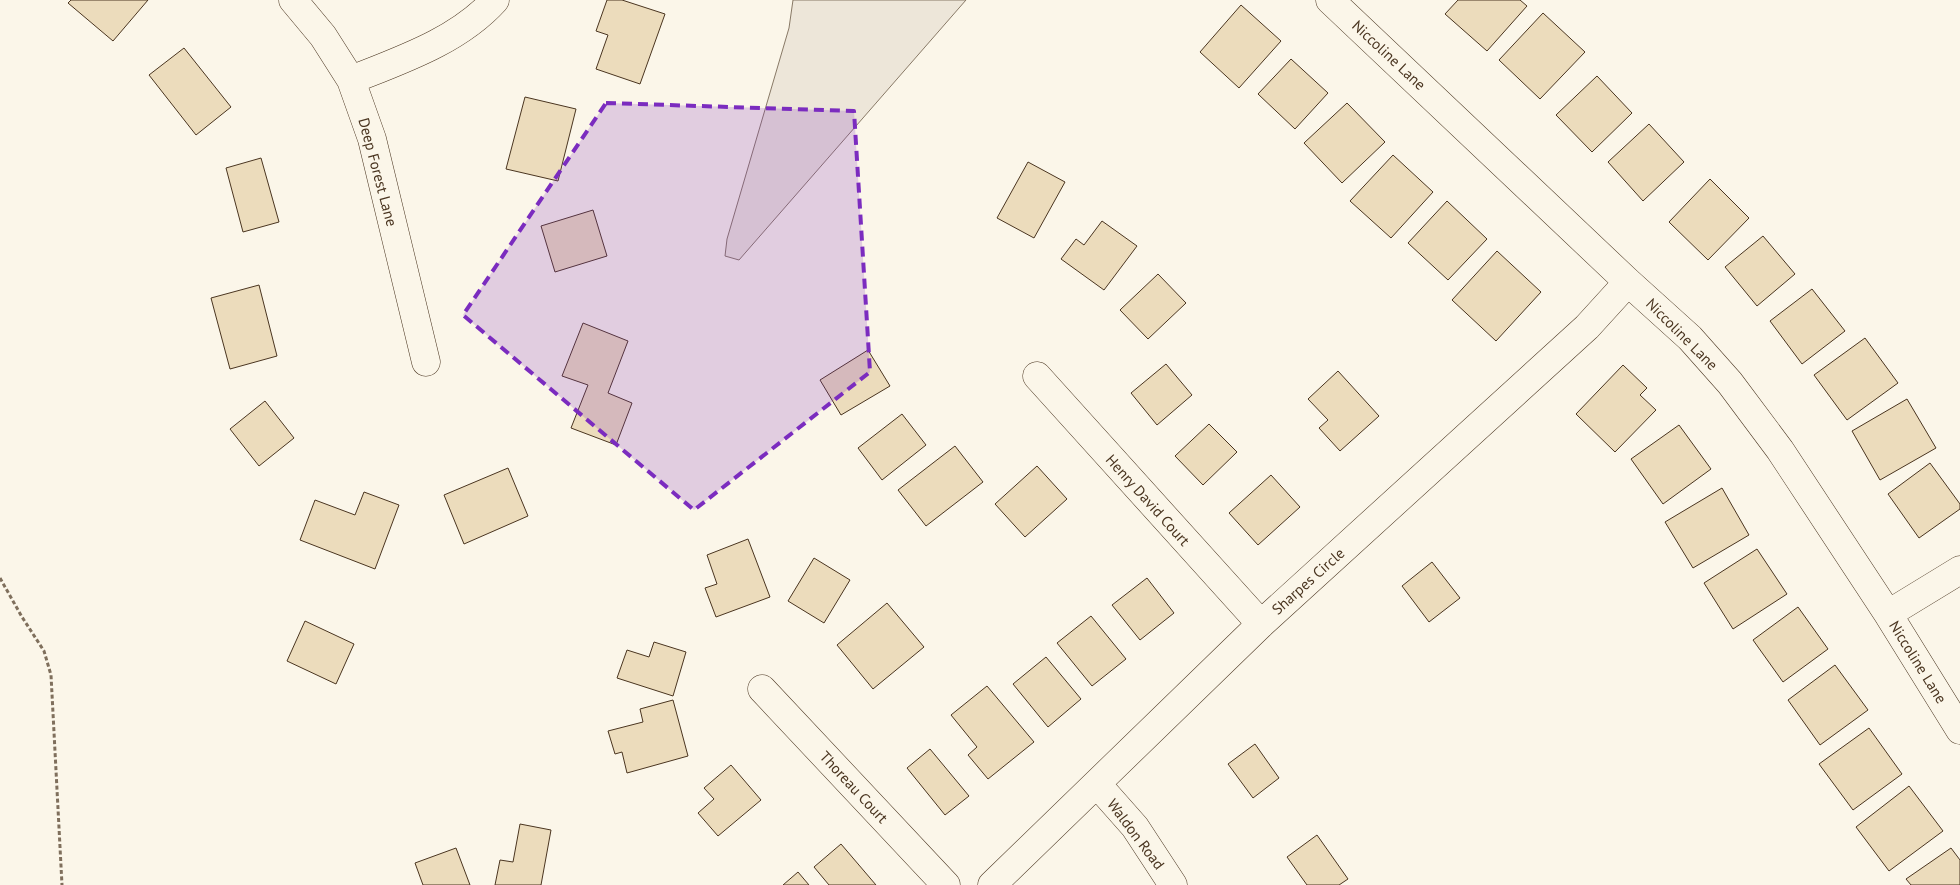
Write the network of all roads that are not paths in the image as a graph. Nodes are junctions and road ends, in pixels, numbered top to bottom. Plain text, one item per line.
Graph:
1 (293, 0) edge
2 (496, 0) edge
3 (1330, 0) edge
4 (351, 80) junction
5 (1628, 282) junction
6 (426, 362) dead end
7 (1036, 376) dead end
8 (1960, 570) edge
9 (1888, 614) junction
10 (1260, 624) junction
11 (762, 688) dead end
12 (1960, 730) edge
13 (1098, 784) junction
14 (946, 885) edge
15 (992, 885) edge
16 (1173, 885) edge

1 - 4 street, Deep Forest Lane
2 - 4 street
3 - 5 street, Niccoline Lane
4 - 6 street, Deep Forest Lane
5 - 9 street, Niccoline Lane
5 - 10 street, Sharpes Circle
7 - 10 street, Henry David Court
8 - 9 street
9 - 12 street, Niccoline Lane
10 - 13 street, Sharpes Circle
11 - 14 street, Thoreau Court
13 - 15 street, Sharpes Circle
13 - 16 street, Waldon Road

